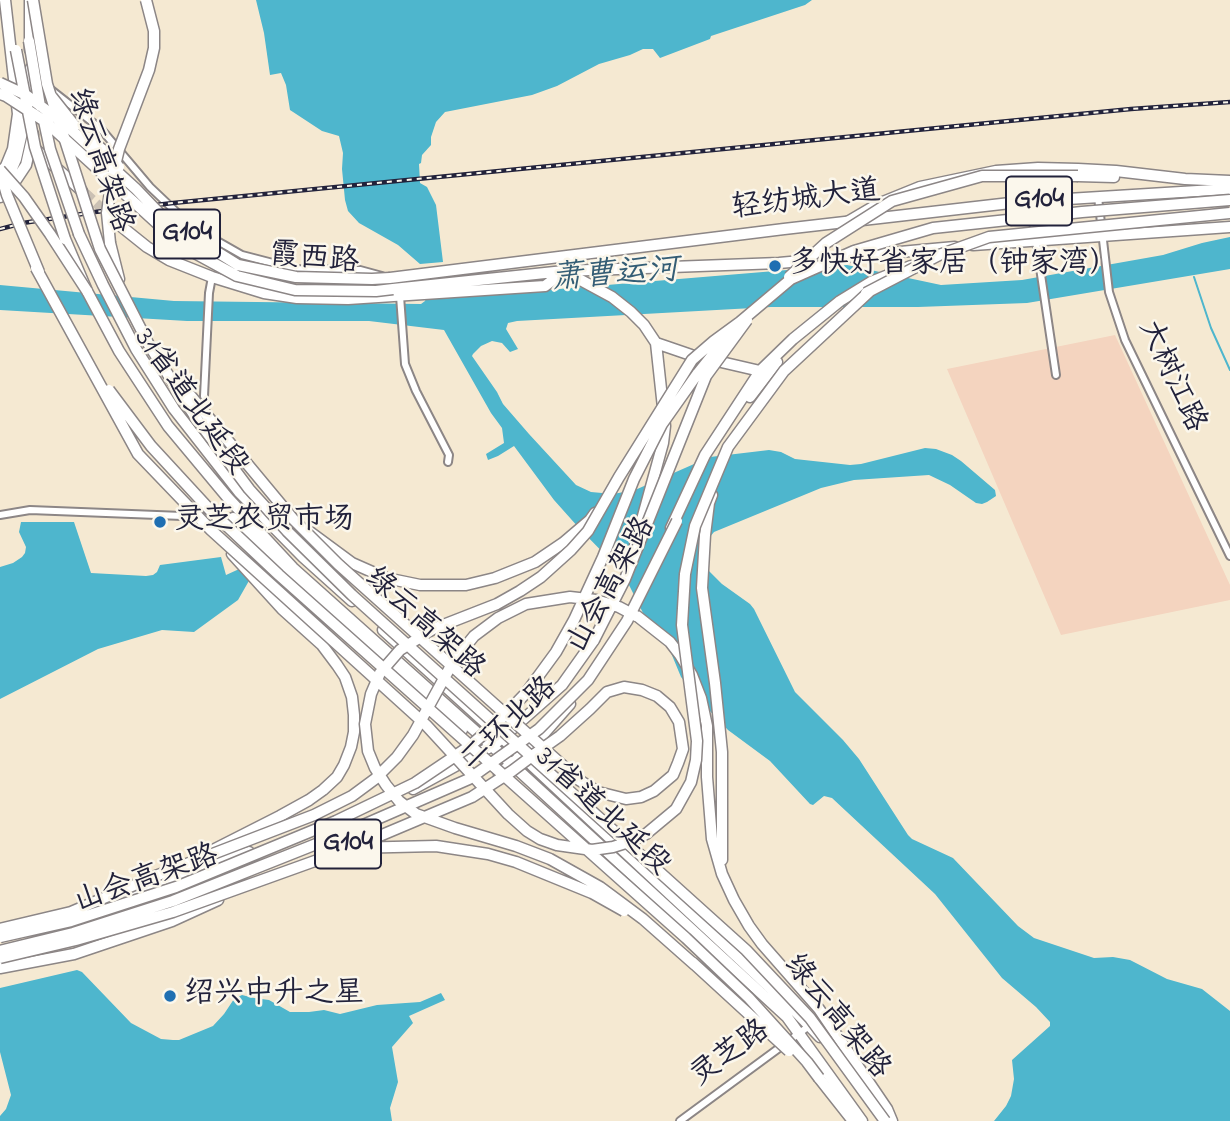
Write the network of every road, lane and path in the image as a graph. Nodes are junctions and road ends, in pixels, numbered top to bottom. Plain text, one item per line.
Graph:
1 (5, 0) edge
2 (11, 0) edge
3 (24, 0) edge
4 (32, 0) edge
5 (146, 0) edge
6 (32, 39) junction
7 (0, 83) edge
8 (44, 84) junction
9 (0, 94) edge
10 (30, 145) junction
11 (0, 171) edge
12 (1230, 182) edge
13 (0, 183) edge
14 (136, 189) junction
15 (1230, 189) edge
16 (85, 193) tunnel mouth
17 (0, 197) edge
18 (1098, 197) junction
19 (1230, 200) edge
20 (1030, 201) junction
21 (1230, 213) edge
22 (849, 221) junction
23 (122, 226) tunnel mouth
24 (1230, 227) edge
25 (1102, 236) junction
26 (1035, 240) junction
27 (949, 248) junction
28 (36, 268) junction
29 (564, 271) junction
30 (212, 277) junction
31 (390, 278) junction
32 (870, 286) junction
33 (87, 291) junction
34 (398, 296) junction
35 (740, 322) junction
36 (654, 340) junction
37 (149, 345) junction
38 (760, 371) junction
39 (1056, 375) dead end
40 (204, 396) dead end
41 (728, 447) junction
42 (448, 462) dead end
43 (221, 471) junction
44 (619, 477) junction
45 (0, 514) edge
46 (233, 518) joint
47 (293, 519) junction
48 (211, 530) junction
49 (1230, 556) edge
50 (625, 579) junction
51 (447, 705) junction
52 (462, 730) junction
53 (502, 738) junction
54 (492, 746) junction
55 (522, 756) junction
56 (512, 765) junction
57 (454, 767) junction
58 (351, 848) junction
59 (181, 866) junction
60 (722, 874) junction
61 (0, 928) edge
62 (0, 937) edge
63 (0, 951) edge
64 (0, 958) edge
65 (695, 965) junction
66 (0, 968) edge
67 (809, 1026) junction
68 (800, 1034) junction
69 (819, 1078) junction
70 (680, 1121) edge
71 (853, 1121) edge
72 (862, 1121) edge
73 (889, 1121) edge

1 - 11 main road
2 - 33 main road, 31省道北延段, bridge
3 - 6 main road
4 - 6 main road
4 - 8 street
4 - 13 main road
4 - 37 main road, 绿云高架路, bridge
5 - 43 main road, bridge
6 - 14 main road, bridge
6 - 43 main road, bridge
7 - 14 main road, 霞西路 / G104, bridge
8 - 10 main road
8 - 31 street
9 - 34 main road, 霞西路, bridge
10 - 16 main road
10 - 17 main road
11 - 28 main road, 绿云高架路, bridge
11 - 33 main road, bridge
12 - 22 main road
12 - 50 main road, G104, bridge
14 - 31 main road, 霞西路 / G104, bridge
15 - 18 main road, 轻纺城大道 / G104
18 - 20 main road, 轻纺城大道 / G104
18 - 25 street, 大树江路
19 - 35 main road, bridge
20 - 22 main road, 轻纺城大道 / G104
20 - 26 street
21 - 32 main road, bridge
22 - 31 main road, 轻纺城大道 / G104
23 - 30 main road
24 - 25 main road, G104
25 - 26 main road, G104
25 - 49 street, 大树江路
26 - 27 main road, G104
26 - 39 street
27 - 29 main road, G104
27 - 32 main road, G104
28 - 48 main road, bridge
28 - 69 main road, 绿云高架路, bridge
29 - 34 main road
29 - 36 main road
30 - 34 main road
30 - 40 street
32 - 38 main road, G104
32 - 41 main road, bridge
32 - 63 main road, 山会高架路, bridge
33 - 51 main road, 31省道北延段
34 - 42 street
35 - 44 main road, bridge
35 - 62 main road, 山会高架路, bridge
36 - 38 main road
36 - 50 main road, bridge
37 - 47 main road, bridge
37 - 73 main road, 绿云高架路, bridge
38 - 55 main road, 二环北路 / G104, bridge
41 - 48 main road, bridge
41 - 60 main road
43 - 53 main road, bridge
44 - 47 main road, bridge
44 - 65 main road, bridge
45 - 46 street
46 - 52 main road
47 - 58 main road, bridge
48 - 59 main road, bridge
50 - 53 main road, G104, bridge
51 - 52 main road
51 - 54 main road, 31省道北延段
52 - 57 main road
53 - 54 main road, G104
53 - 55 main road
54 - 56 main road, 31省道北延段
54 - 57 main road, G104
55 - 56 main road, 二环北路 / G104
55 - 67 main road
56 - 66 main road, 二环北路 / G104
56 - 68 main road, 31省道北延段
57 - 61 main road, G104
58 - 64 main road, bridge
58 - 65 main road, bridge
59 - 60 main road, bridge
59 - 61 main road, bridge
60 - 73 main road
65 - 69 main road, bridge
67 - 68 street, 灵芝路
67 - 73 main road
68 - 70 street, 灵芝路
68 - 72 main road, 31省道北延段
69 - 71 main road, 绿云高架路

